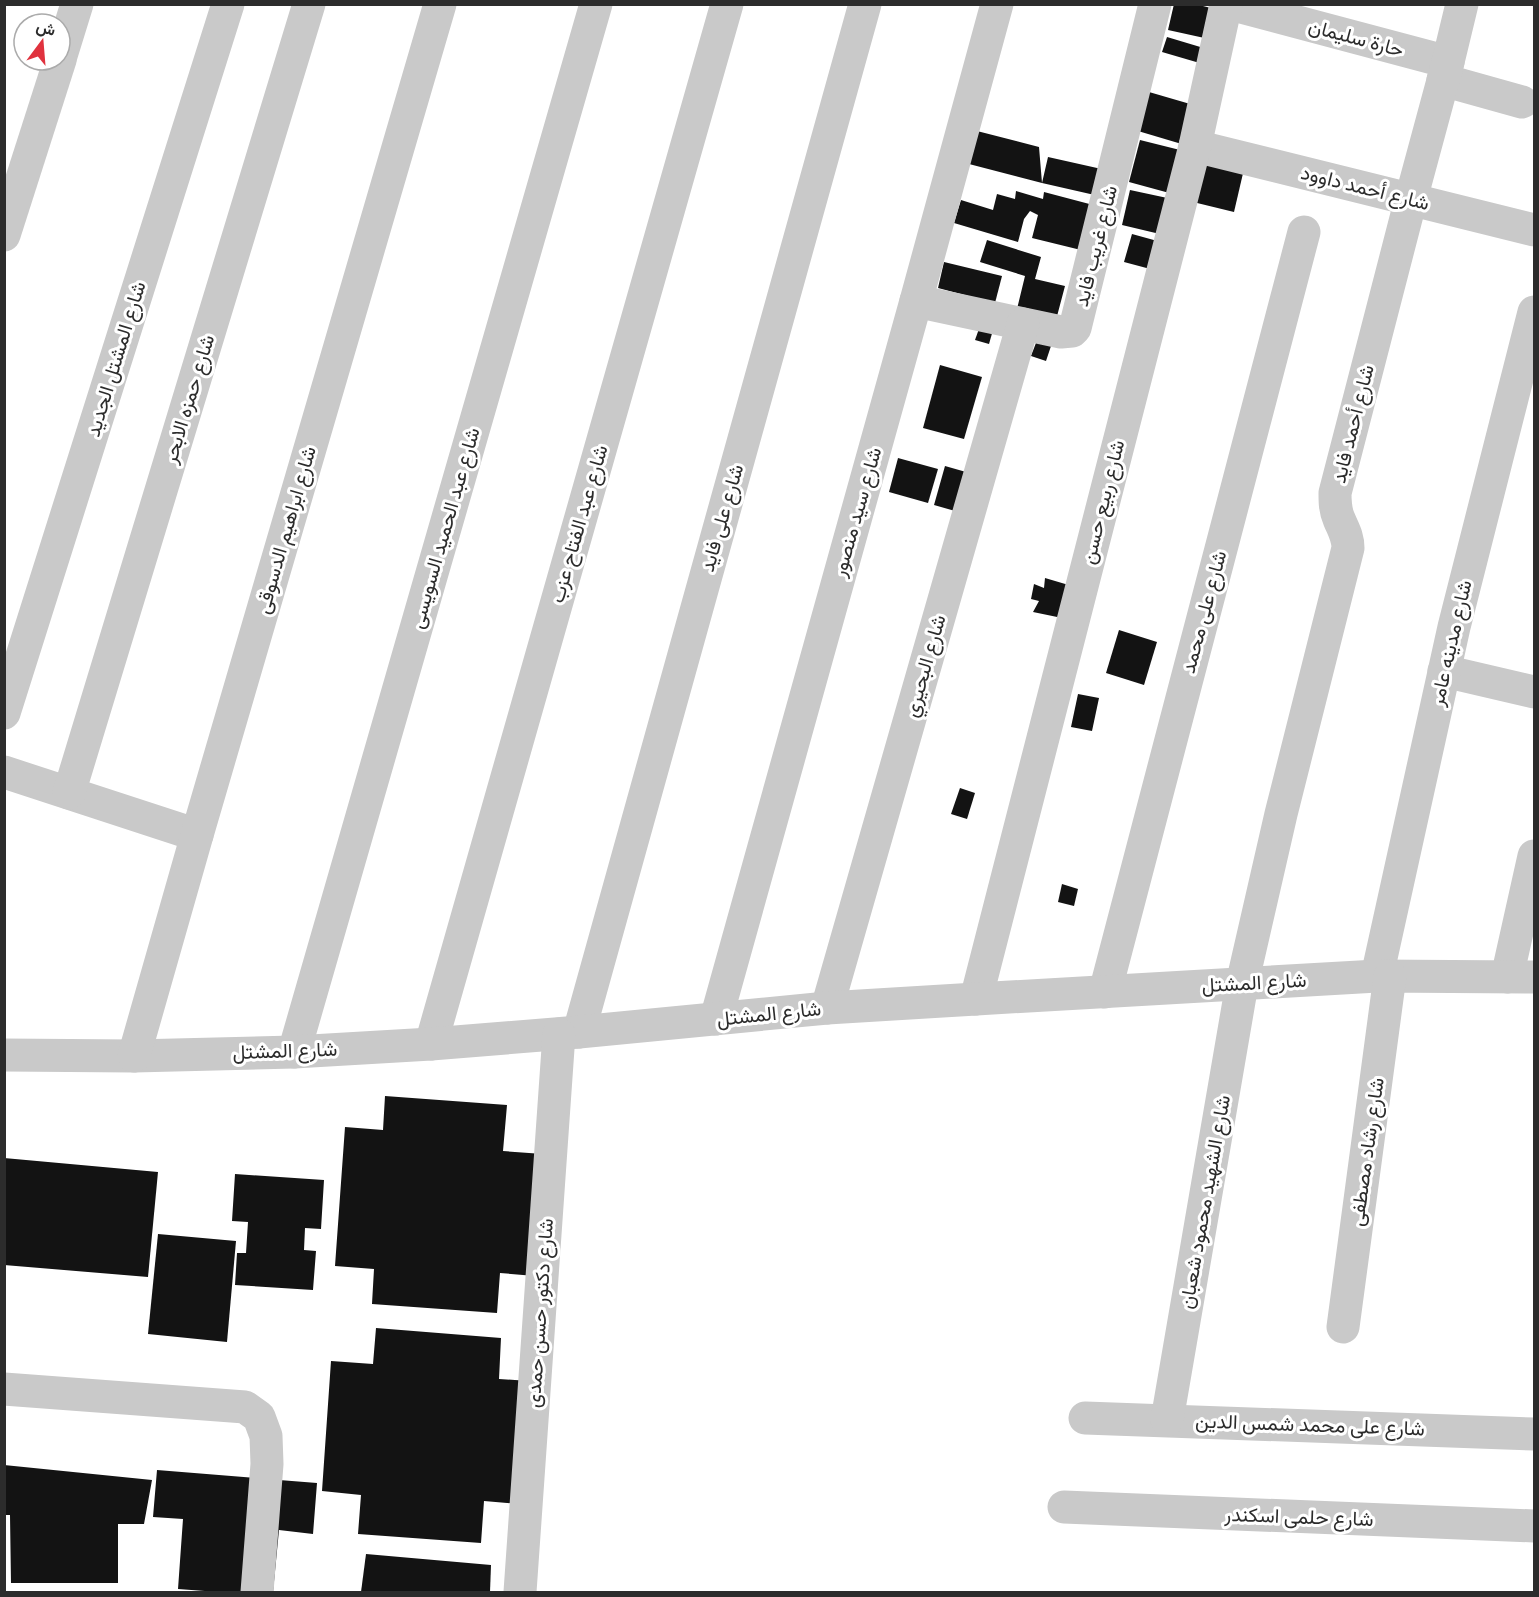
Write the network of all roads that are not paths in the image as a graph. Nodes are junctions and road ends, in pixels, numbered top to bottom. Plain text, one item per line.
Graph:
1 (77, 4) edge
2 (228, 4) edge
3 (309, 4) edge
4 (440, 4) edge
5 (596, 4) edge
6 (727, 4) edge
7 (866, 4) edge
8 (997, 4) edge
9 (1155, 4) edge
10 (1228, 4) edge
11 (1462, 4) edge
12 (72, 20) edge
13 (1446, 71) junction
14 (56, 72) edge
15 (1522, 102) dead end
16 (1195, 146) junction
17 (1411, 199) junction
18 (1534, 230) edge
19 (1304, 232) dead end
20 (4, 235) edge
21 (916, 301) junction
22 (1534, 312) edge
23 (1023, 324) junction
24 (1444, 671) junction
25 (1534, 692) edge
26 (4, 713) edge
27 (4, 772) edge
28 (69, 793) junction
29 (197, 835) junction
30 (1534, 856) edge
31 (1383, 976) junction
32 (1521, 977) edge
33 (1242, 984) junction
34 (1105, 992) junction
35 (976, 999) junction
36 (827, 1008) junction
37 (716, 1019) junction
38 (569, 1033) junction
39 (430, 1044) junction
40 (294, 1052) junction
41 (4, 1055) edge
42 (134, 1056) junction
43 (1343, 1327) dead end
44 (4, 1389) edge
45 (1084, 1418) dead end
46 (1167, 1420) junction
47 (1534, 1434) edge
48 (1064, 1507) dead end
49 (1534, 1526) edge
50 (257, 1593) edge
51 (520, 1593) edge

1 - 12 street
2 - 26 street, شارع المشتل الجديد
3 - 28 street, شارع حمزه الابحر
4 - 29 street, شارع ابراهيم الدسوقى
5 - 40 street, شارع عبد الحميد السويسى
6 - 39 street, شارع عبد الفتاح عزب
7 - 38 street, شارع على فايد
8 - 21 street, شارع سيد منصور
9 - 23 street, شارع غريب فايد
10 - 13 street, حارة سليمان
10 - 16 street, شارع ربيع حسن
11 - 13 street, شارع أحمد فايد
13 - 15 street, حارة سليمان
13 - 17 street, شارع أحمد فايد
14 - 20 street
16 - 17 street, شارع أحمد داوود
16 - 35 street, شارع ربيع حسن
17 - 18 street, شارع أحمد داوود
17 - 33 street, شارع أحمد فايد
19 - 34 street, شارع على محمد
21 - 23 street, شارع غريب فايد
21 - 37 street, شارع سيد منصور
22 - 24 street, شارع مدينه عامر
23 - 36 street, شارع البحيري
24 - 25 street
24 - 31 street, شارع مدينه عامر
27 - 28 street
28 - 29 street
29 - 42 street, شارع ابراهيم الدسوقى
30 - 32 street
31 - 32 street, شارع المشتل
31 - 33 street, شارع المشتل
31 - 43 street, شارع رشاد مصطفى
33 - 34 street, شارع المشتل
33 - 46 street, شارع الشهيد محمود شعبان
34 - 35 street, شارع المشتل
35 - 36 street, شارع المشتل
36 - 37 street, شارع المشتل
37 - 38 street, شارع المشتل
38 - 39 street, شارع المشتل
38 - 51 street, شارع دكتور حسن حمدى
39 - 40 street, شارع المشتل
40 - 42 street, شارع المشتل
41 - 42 street, شارع المشتل
44 - 50 street
45 - 46 street, شارع على محمد شمس الدين
46 - 47 street, شارع على محمد شمس الدين
48 - 49 street, شارع حلمى اسكندر

